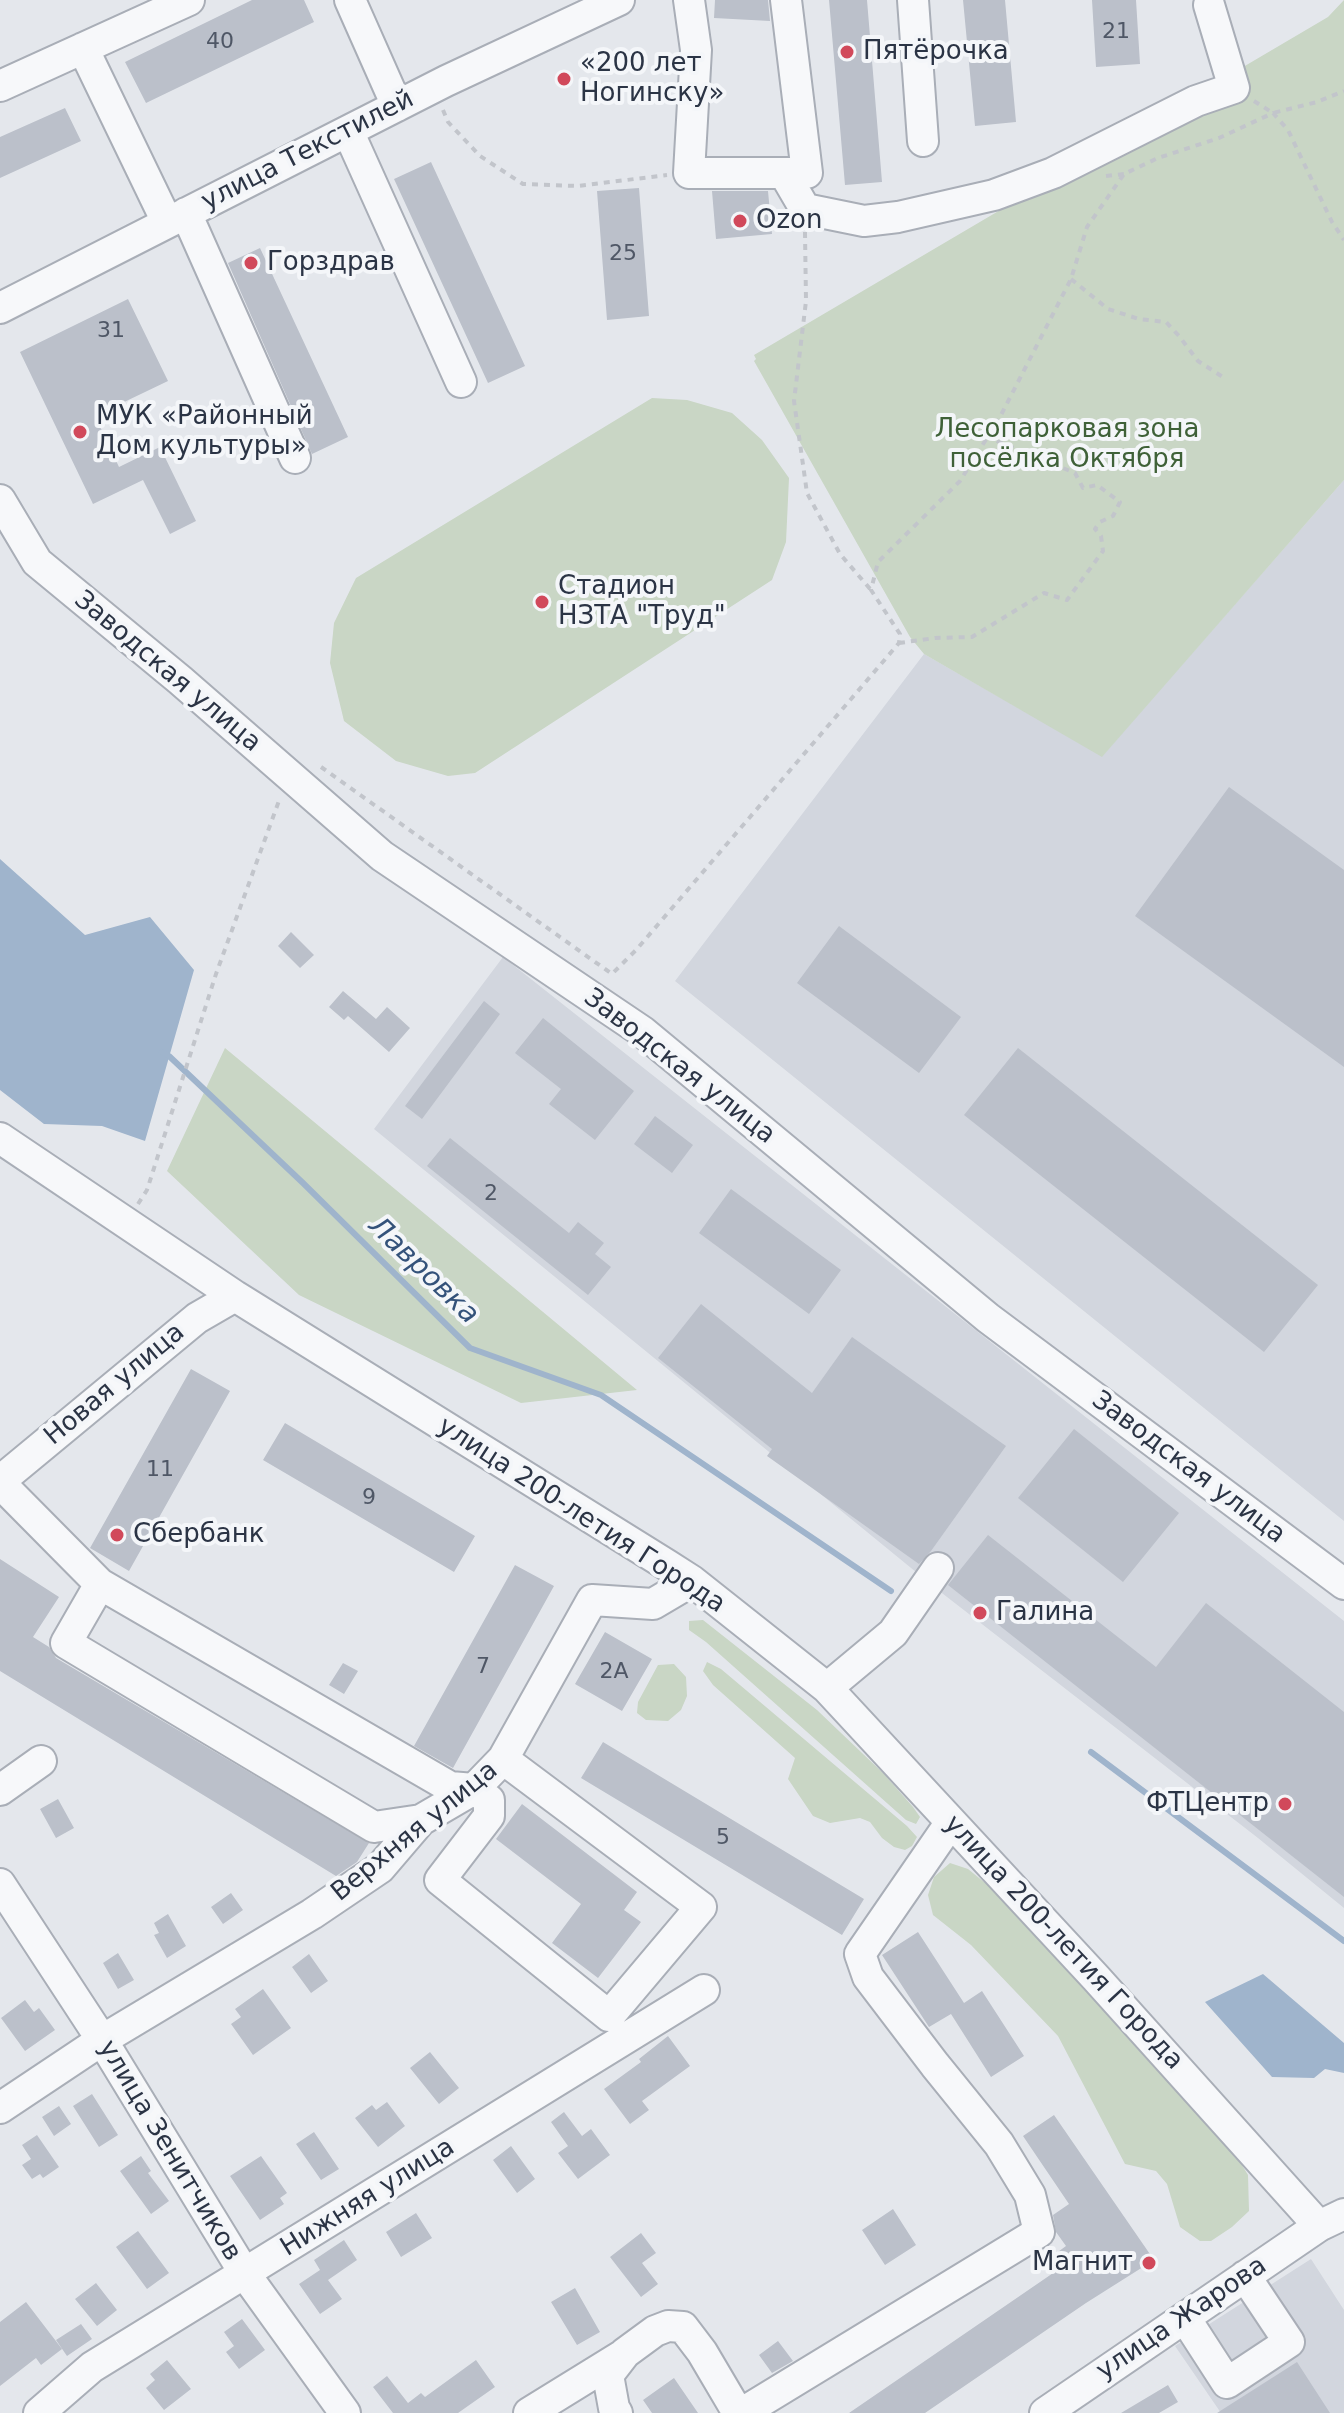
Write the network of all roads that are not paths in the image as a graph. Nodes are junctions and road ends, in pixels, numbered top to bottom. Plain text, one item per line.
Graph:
1 (189, 0) edge
2 (350, 0) edge
3 (619, 0) edge
4 (689, 0) edge
5 (786, 0) edge
6 (913, 0) edge
7 (1209, 5) dead end
8 (83, 48) junction
9 (0, 86) edge
10 (397, 106) junction
11 (348, 131) junction
12 (923, 141) dead end
13 (784, 173) junction
14 (177, 218) junction
15 (0, 308) edge
16 (461, 382) dead end
17 (295, 458) dead end
18 (0, 500) edge
19 (0, 1138) edge
20 (235, 1296) junction
21 (0, 1482) edge
22 (938, 1568) dead end
23 (692, 1581) junction
24 (100, 1584) junction
25 (1344, 1584) edge
26 (827, 1688) junction
27 (503, 1759) junction
28 (41, 1761) dead end
29 (474, 1789) junction
30 (0, 1790) edge
31 (421, 1820) junction
32 (951, 1822) junction
33 (0, 1884) edge
34 (704, 1990) dead end
35 (102, 2040) junction
36 (0, 2108) edge
37 (1332, 2220) edge
38 (245, 2274) junction
39 (1245, 2276) junction
40 (1185, 2318) junction
41 (625, 2353) junction
42 (39, 2413) edge
43 (345, 2413) edge
44 (529, 2413) edge
45 (617, 2413) edge
46 (740, 2413) edge
47 (1045, 2413) edge

1 - 8 street
2 - 10 street
3 - 10 street, улица Текстилей
4 - 13 street
5 - 13 street
6 - 12 street
7 - 13 street
8 - 9 street
8 - 14 street
10 - 11 street, улица Текстилей
11 - 14 street, улица Текстилей
11 - 16 street
14 - 15 street, улица Текстилей
14 - 17 street
18 - 25 street, Заводская улица
19 - 20 street, улица 200-летия Города
20 - 21 street, Новая улица
20 - 23 street, улица 200-летия Города
21 - 24 street
22 - 26 street
23 - 26 street, улица 200-летия Города
23 - 27 street, Верхняя улица
24 - 29 street
24 - 31 street
26 - 32 street, улица 200-летия Города
27 - 29 street, Верхняя улица
27 - 29 street
28 - 30 street
29 - 31 street, Верхняя улица
31 - 35 street, Верхняя улица
32 - 37 street, улица 200-летия Города
32 - 46 street
33 - 35 street, улица Зенитчиков
34 - 38 street, Нижняя улица
35 - 36 street, Верхняя улица
35 - 38 street, улица Зенитчиков
37 - 39 street, улица Жарова
38 - 42 street, Нижняя улица
38 - 43 street, улица Зенитчиков
39 - 40 street, улица Жарова
39 - 40 street
40 - 47 street, улица Жарова
41 - 44 street
41 - 45 street
41 - 46 street

